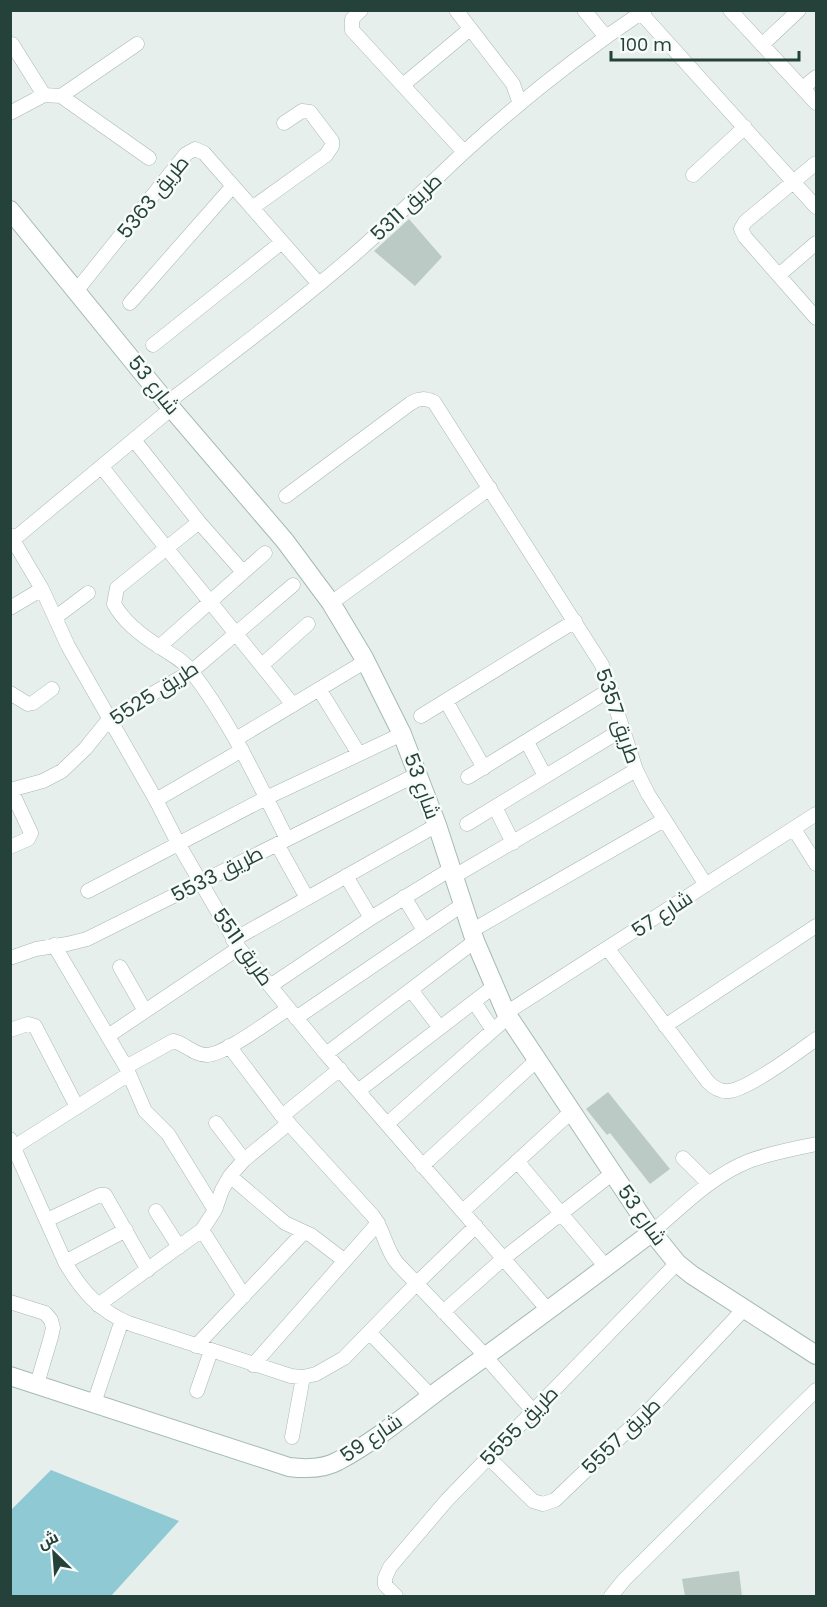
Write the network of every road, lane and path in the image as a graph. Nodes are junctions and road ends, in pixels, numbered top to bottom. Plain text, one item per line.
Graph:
1 (361, 10) edge
2 (456, 10) edge
3 (584, 10) edge
4 (730, 10) edge
5 (799, 10) edge
6 (643, 12) edge
7 (470, 29) junction
8 (606, 37) junction
9 (12, 44) edge
10 (137, 44) dead end
11 (762, 45) junction
12 (816, 77) edge
13 (403, 85) junction
14 (803, 88) junction
15 (44, 95) junction
16 (61, 96) junction
17 (816, 103) edge
18 (520, 104) junction
19 (10, 113) edge
20 (284, 123) dead end
21 (745, 127) junction
22 (464, 152) junction
23 (149, 158) dead end
24 (816, 163) edge
25 (693, 175) dead end
26 (794, 182) junction
27 (232, 187) junction
28 (816, 207) edge
29 (252, 208) junction
30 (10, 210) edge
31 (282, 242) junction
32 (816, 243) edge
33 (779, 275) junction
34 (319, 284) junction
35 (77, 290) junction
36 (130, 303) dead end
37 (816, 318) edge
38 (153, 345) dead end
39 (170, 406) junction
40 (134, 440) junction
41 (102, 467) junction
42 (490, 488) junction
43 (286, 496) dead end
44 (199, 522) junction
45 (12, 537) edge
46 (166, 549) junction
47 (266, 553) dead end
48 (243, 572) junction
49 (293, 585) dead end
50 (42, 589) junction
51 (88, 593) dead end
52 (209, 601) junction
53 (331, 603) junction
54 (10, 608) edge
55 (56, 617) junction
56 (575, 621) junction
57 (308, 624) dead end
58 (237, 633) junction
59 (159, 647) junction
60 (366, 661) junction
61 (262, 665) junction
62 (192, 671) junction
63 (52, 689) dead end
64 (319, 689) junction
65 (611, 689) junction
66 (10, 693) edge
67 (446, 701) junction
68 (293, 705) junction
69 (422, 716) dead end
70 (110, 718) junction
71 (623, 729) junction
72 (402, 734) junction
73 (526, 741) junction
74 (239, 744) junction
75 (359, 754) junction
76 (484, 768) junction
77 (636, 770) junction
78 (418, 774) junction
79 (545, 776) junction
80 (468, 777) dead end
81 (11, 790) edge
82 (266, 798) junction
83 (156, 800) junction
84 (495, 807) junction
85 (816, 814) edge
86 (664, 820) junction
87 (467, 824) dead end
88 (437, 825) junction
89 (794, 829) junction
90 (282, 841) junction
91 (513, 843) junction
92 (178, 845) junction
93 (10, 847) edge
94 (816, 864) edge
95 (452, 873) junction
96 (346, 876) junction
97 (200, 883) junction
98 (706, 885) junction
99 (88, 891) dead end
100 (404, 897) junction
101 (307, 898) junction
102 (462, 905) junction
103 (371, 918) junction
104 (816, 926) edge
105 (424, 930) junction
106 (473, 936) junction
107 (236, 944) junction
108 (54, 945) junction
109 (608, 949) junction
110 (10, 958) edge
111 (120, 967) dead end
112 (270, 986) junction
113 (493, 987) junction
114 (411, 990) junction
115 (474, 1002) junction
116 (145, 1011) junction
117 (292, 1013) junction
118 (507, 1015) junction
119 (665, 1026) junction
120 (440, 1028) junction
121 (10, 1030) edge
122 (493, 1030) junction
123 (108, 1036) junction
124 (816, 1040) edge
125 (229, 1046) junction
126 (326, 1054) junction
127 (537, 1060) junction
128 (340, 1069) junction
129 (128, 1070) junction
130 (358, 1091) junction
131 (77, 1107) junction
132 (571, 1112) junction
133 (285, 1119) junction
134 (216, 1123) dead end
135 (387, 1124) junction
136 (12, 1143) edge
137 (816, 1144) edge
138 (683, 1158) dead end
139 (244, 1160) junction
140 (517, 1161) junction
141 (422, 1166) junction
142 (613, 1173) junction
143 (230, 1176) junction
144 (709, 1184) junction
145 (215, 1210) junction
146 (463, 1210) junction
147 (156, 1211) dead end
148 (562, 1213) junction
149 (46, 1220) junction
150 (378, 1223) junction
151 (476, 1226) junction
152 (126, 1230) junction
153 (202, 1230) junction
154 (304, 1232) junction
155 (652, 1232) junction
156 (179, 1247) junction
157 (504, 1258) junction
158 (345, 1261) junction
159 (66, 1262) junction
160 (677, 1263) junction
161 (606, 1267) junction
162 (148, 1270) junction
163 (416, 1284) junction
164 (244, 1296) junction
165 (10, 1302) edge
166 (98, 1305) junction
167 (744, 1309) junction
168 (548, 1310) junction
169 (443, 1312) junction
170 (122, 1320) junction
171 (370, 1333) junction
172 (196, 1346) junction
173 (815, 1350) edge
174 (211, 1351) junction
175 (485, 1356) junction
176 (253, 1365) junction
177 (10, 1376) edge
178 (303, 1377) junction
179 (37, 1384) junction
180 (816, 1390) edge
181 (197, 1391) dead end
182 (431, 1396) junction
183 (93, 1403) junction
184 (533, 1411) junction
185 (292, 1437) dead end
186 (489, 1458) junction
187 (396, 1596) edge
188 (611, 1596) edge

1 - 13 street
2 - 7 street
3 - 8 street
4 - 11 street
5 - 11 street
6 - 8 street, طريق 5311
6 - 21 street
7 - 13 street
7 - 18 street
8 - 18 street, طريق 5311
9 - 15 street
10 - 16 street
11 - 14 street
12 - 14 street
13 - 22 street
14 - 17 street
15 - 16 street
15 - 19 street
16 - 23 street
18 - 22 street, طريق 5311
20 - 29 street
21 - 25 street
21 - 26 street
22 - 34 street, طريق 5311
24 - 26 street
26 - 28 street
26 - 33 street
27 - 29 street, طريق 5363
27 - 35 street, طريق 5363
27 - 36 street
29 - 31 street, طريق 5363
30 - 35 street, شارع 53
31 - 34 street, طريق 5363
31 - 38 street
32 - 33 street
33 - 37 street
34 - 39 street, طريق 5311
35 - 39 street, شارع 53
39 - 40 street, طريق 5311
39 - 53 street, شارع 53
40 - 41 street, طريق 5311
40 - 44 street
41 - 45 street, طريق 5311
41 - 46 street
42 - 43 street, طريق 5357
42 - 53 street
42 - 56 street, طريق 5357
44 - 46 street
44 - 48 street
45 - 50 street, طريق 5511
46 - 52 street
46 - 59 street
47 - 48 street
48 - 52 street
49 - 58 street, طريق 5525
50 - 54 street
50 - 55 street, طريق 5511
51 - 55 street
52 - 58 street
52 - 59 street
53 - 60 street, شارع 53
55 - 70 street, طريق 5511
56 - 65 street, طريق 5357
56 - 67 street
57 - 61 street
58 - 61 street
58 - 62 street, طريق 5525
59 - 62 street
60 - 64 street
60 - 72 street, شارع 53
61 - 68 street
62 - 70 street, طريق 5525
62 - 74 street
63 - 66 street
64 - 68 street
64 - 75 street
65 - 71 street, طريق 5357
65 - 73 street
67 - 69 street
67 - 76 street
68 - 74 street
70 - 81 street, طريق 5525
70 - 83 street, طريق 5511
71 - 77 street, طريق 5357
71 - 79 street
72 - 75 street
72 - 78 street, شارع 53
73 - 76 street
73 - 79 street
74 - 82 street
74 - 83 street
75 - 82 street
76 - 80 street
77 - 86 street, طريق 5357
77 - 91 street
78 - 88 street, شارع 53
78 - 90 street, طريق 5533
79 - 84 street
81 - 93 street
82 - 90 street
82 - 92 street
83 - 92 street, طريق 5511
84 - 87 street
84 - 91 street
85 - 89 street, شارع 57
86 - 98 street, طريق 5357
86 - 106 street
88 - 95 street, شارع 53
88 - 96 street
89 - 94 street
89 - 98 street, شارع 57
90 - 97 street, طريق 5533
90 - 101 street
91 - 95 street
92 - 97 street, طريق 5511
92 - 99 street
95 - 100 street
95 - 102 street, شارع 53
96 - 101 street
96 - 103 street
97 - 107 street, طريق 5511
97 - 108 street, طريق 5533
98 - 109 street, شارع 57
100 - 103 street
100 - 105 street
101 - 107 street
102 - 105 street
102 - 106 street, شارع 53
103 - 112 street
104 - 119 street
105 - 117 street
106 - 113 street, شارع 53
106 - 114 street
107 - 112 street, طريق 5511
107 - 116 street
108 - 110 street, طريق 5533
108 - 123 street
109 - 118 street, شارع 57
109 - 119 street
111 - 116 street
112 - 117 street, طريق 5511
113 - 115 street
113 - 118 street, شارع 53
114 - 120 street
114 - 126 street
115 - 120 street
115 - 122 street
116 - 123 street
117 - 125 street
117 - 126 street, طريق 5511
118 - 122 street, شارع 57
118 - 127 street, شارع 53
119 - 124 street
120 - 130 street
121 - 131 street
122 - 135 street, شارع 57
123 - 129 street
125 - 129 street
125 - 133 street
126 - 128 street, طريق 5511
127 - 132 street, شارع 53
127 - 141 street
128 - 130 street, طريق 5511
128 - 133 street
129 - 131 street
129 - 145 street
130 - 135 street, طريق 5511
131 - 136 street
132 - 140 street
132 - 142 street, شارع 53
133 - 139 street
133 - 150 street
134 - 139 street
135 - 141 street, طريق 5511
136 - 149 street
137 - 144 street
138 - 144 street
139 - 143 street
140 - 146 street
140 - 148 street
141 - 146 street, طريق 5511
142 - 148 street
142 - 155 street, شارع 53
143 - 145 street
143 - 154 street
144 - 155 street
145 - 153 street
146 - 151 street, طريق 5511
147 - 156 street
148 - 157 street
148 - 161 street
149 - 152 street
149 - 159 street
150 - 158 street
150 - 163 street
151 - 157 street, طريق 5511
151 - 163 street
152 - 159 street
152 - 162 street
153 - 156 street
153 - 164 street
154 - 158 street
154 - 164 street
155 - 160 street, شارع 53
155 - 161 street, شارع 59
156 - 162 street
157 - 168 street, طريق 5511
157 - 169 street
158 - 176 street
159 - 166 street
160 - 167 street, شارع 53
160 - 184 street, طريق 5555
161 - 168 street, شارع 59
162 - 166 street
163 - 169 street
163 - 171 street
164 - 172 street
165 - 179 street
166 - 170 street
167 - 173 street, شارع 53
167 - 186 street, طريق 5557
168 - 175 street, شارع 59
169 - 175 street
170 - 172 street
170 - 183 street
171 - 178 street
171 - 182 street
172 - 174 street
174 - 176 street
174 - 181 street
175 - 182 street, شارع 59
175 - 184 street
176 - 178 street
177 - 179 street, شارع 59
178 - 185 street
179 - 183 street, شارع 59
180 - 188 street
182 - 183 street, شارع 59
184 - 186 street, طريق 5555
186 - 187 street, طريق 5555

